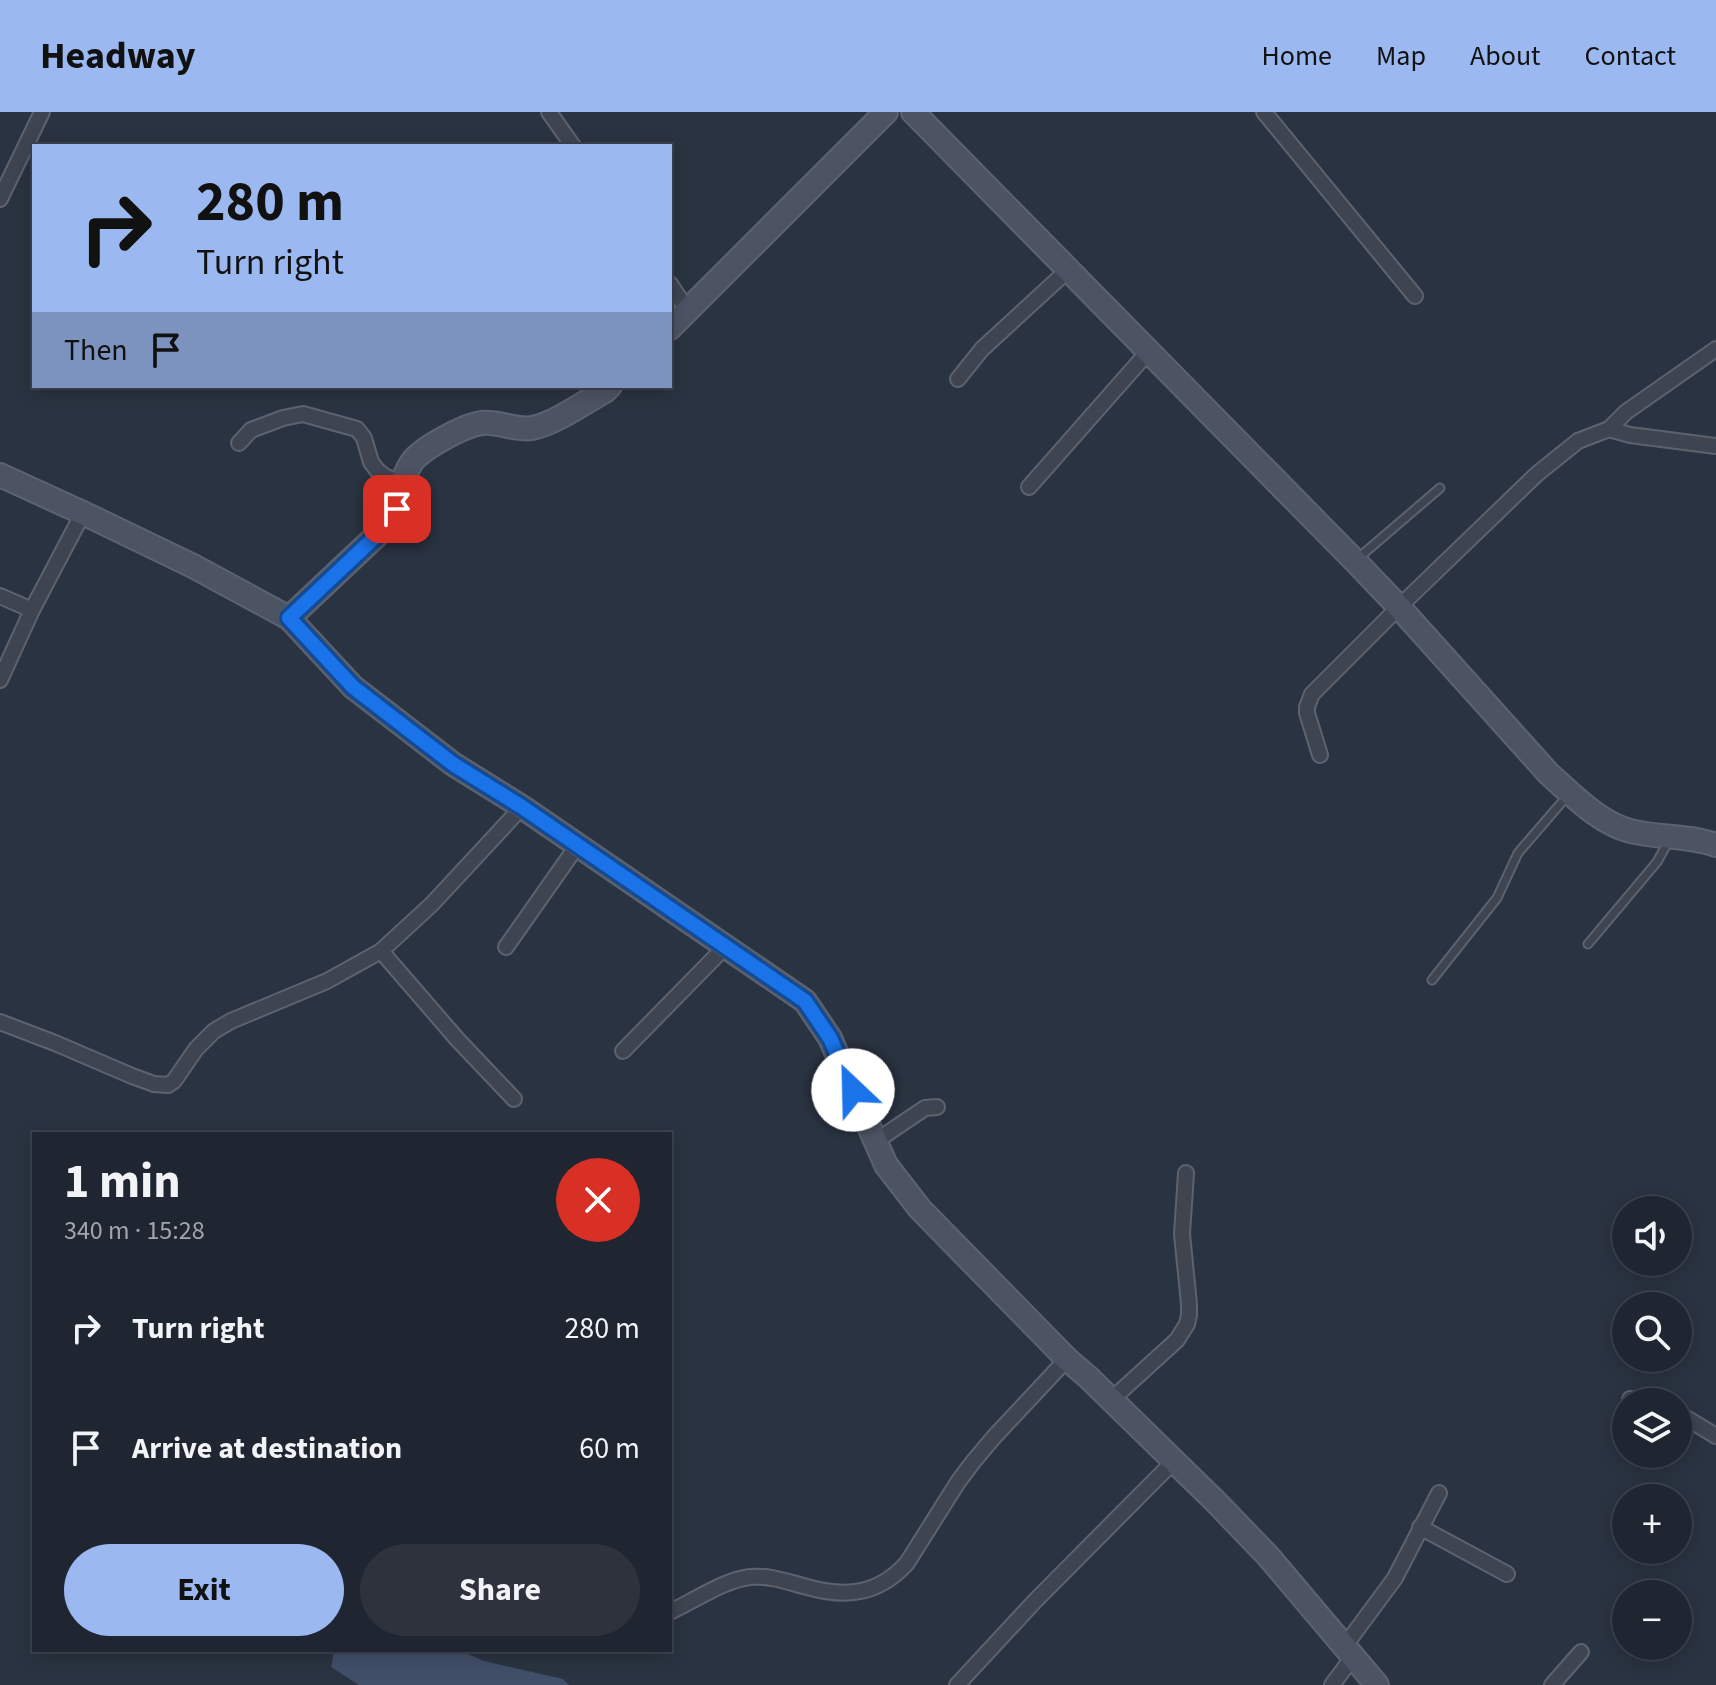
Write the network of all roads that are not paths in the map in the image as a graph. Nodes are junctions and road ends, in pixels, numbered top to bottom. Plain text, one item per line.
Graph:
1 (549, 112) edge
2 (886, 112) edge
3 (913, 112) edge
4 (1264, 112) edge
5 (41, 115) edge
6 (572, 144) edge
7 (0, 199) edge
8 (1068, 270) junction
9 (672, 287) edge
10 (1415, 296) dead end
11 (688, 311) junction
12 (672, 326) edge
13 (1716, 349) edge
14 (1148, 352) junction
15 (958, 379) dead end
16 (608, 388) edge
17 (1609, 429) junction
18 (239, 443) dead end
19 (1716, 446) edge
20 (407, 473) junction
21 (0, 475) edge
22 (1029, 487) dead end
23 (1440, 488) dead end
24 (83, 513) junction
25 (1355, 561) junction
26 (0, 596) edge
27 (1399, 607) junction
28 (32, 610) junction
29 (289, 618) junction
30 (0, 680) edge
31 (1320, 755) dead end
32 (1570, 793) junction
33 (522, 807) junction
34 (1671, 836) junction
35 (1716, 845) edge
36 (577, 846) junction
37 (1588, 944) dead end
38 (506, 947) dead end
39 (725, 947) junction
40 (381, 951) junction
41 (1432, 980) dead end
42 (0, 1022) edge
43 (623, 1051) dead end
44 (514, 1099) dead end
45 (937, 1107) dead end
46 (876, 1141) junction
47 (1186, 1173) dead end
48 (1067, 1359) junction
49 (1111, 1400) junction
50 (1692, 1421) edge
51 (1716, 1436) edge
52 (1174, 1461) junction
53 (1439, 1493) dead end
54 (1420, 1527) junction
55 (1507, 1574) dead end
56 (672, 1611) edge
57 (1349, 1652) junction
58 (1581, 1652) dead end
59 (957, 1685) edge
60 (1332, 1685) edge
61 (1377, 1685) edge
62 (1552, 1685) edge

1 - 6 street
2 - 11 street
3 - 8 street
4 - 10 street
5 - 7 street
8 - 14 street
8 - 15 street
9 - 11 street
11 - 12 street
13 - 17 street
14 - 22 street
14 - 25 street
16 - 20 street
17 - 19 street
17 - 27 street
18 - 20 street
20 - 29 street
21 - 24 street
23 - 25 lane
24 - 28 street
24 - 29 street
25 - 27 street
26 - 28 street
27 - 31 street
27 - 32 street
28 - 30 street
29 - 33 street
32 - 34 street
32 - 41 lane
33 - 36 street
33 - 40 street
34 - 35 street
34 - 37 lane
36 - 38 street
36 - 39 street
39 - 43 street
39 - 46 street
40 - 42 street
40 - 44 street
45 - 46 street
46 - 48 street
47 - 49 street
48 - 49 street
48 - 56 street
49 - 52 street
50 - 51 street
52 - 57 street
52 - 59 street
53 - 54 street
54 - 55 street
54 - 57 street
57 - 60 street
57 - 61 street
58 - 62 street

